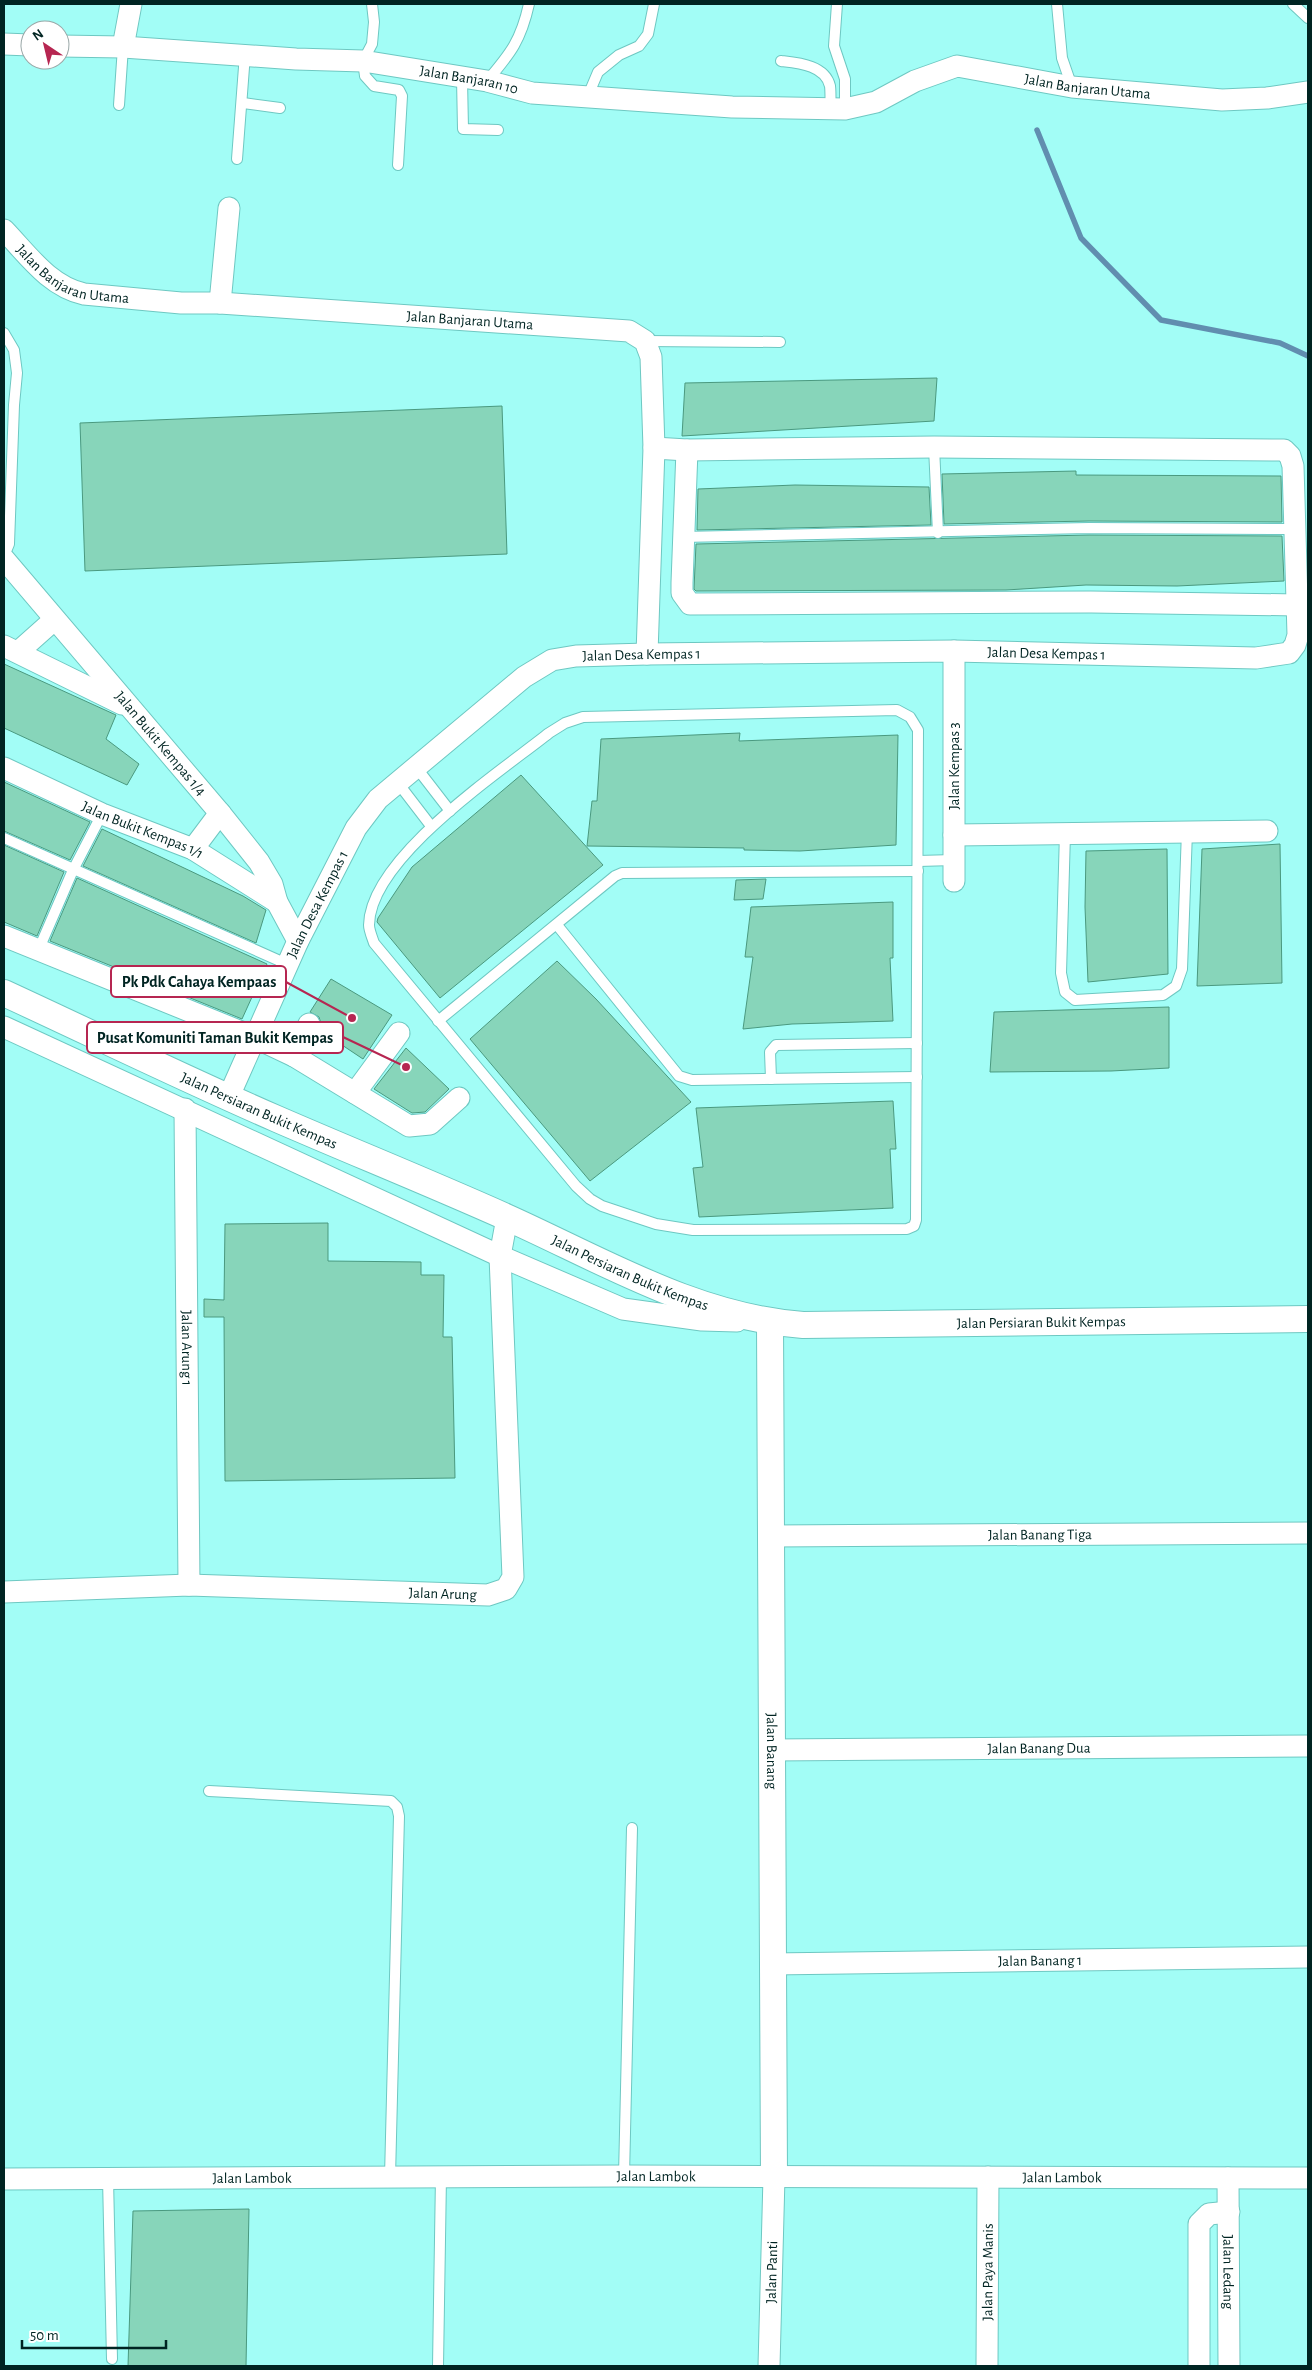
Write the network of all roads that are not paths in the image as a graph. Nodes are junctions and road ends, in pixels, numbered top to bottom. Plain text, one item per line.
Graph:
1 (131, 4) edge
2 (372, 4) edge
3 (529, 4) edge
4 (654, 4) edge
5 (837, 4) edge
6 (1057, 4) edge
7 (1293, 4) edge
8 (1308, 18) edge
9 (4, 44) edge
10 (20, 45) edge
11 (70, 46) edge
12 (123, 47) junction
13 (245, 54) junction
14 (363, 61) junction
15 (780, 61) dead end
16 (462, 79) junction
17 (487, 81) junction
18 (1072, 86) junction
19 (1308, 92) edge
20 (587, 98) junction
21 (876, 102) joint
22 (243, 103) junction
23 (119, 105) dead end
24 (280, 108) dead end
25 (838, 110) junction
26 (498, 130) dead end
27 (237, 159) dead end
28 (398, 165) dead end
29 (229, 208) dead end
30 (4, 230) edge
31 (220, 303) junction
32 (4, 333) edge
33 (645, 341) junction
34 (780, 342) dead end
35 (934, 447) junction
36 (654, 448) junction
37 (687, 450) junction
38 (1294, 529) junction
39 (938, 533) junction
40 (682, 537) junction
41 (4, 557) edge
42 (1297, 605) junction
43 (54, 620) junction
44 (11, 649) edge
45 (954, 651) junction
46 (647, 654) junction
47 (132, 709) junction
48 (416, 767) junction
49 (4, 768) edge
50 (398, 783) junction
51 (450, 811) junction
52 (220, 813) junction
53 (102, 814) junction
54 (432, 826) junction
55 (1187, 831) junction
56 (1267, 831) dead end
57 (1065, 833) junction
58 (954, 835) junction
59 (4, 838) edge
60 (193, 849) junction
61 (918, 866) junction
62 (73, 870) junction
63 (954, 870) joint
64 (277, 902) junction
65 (557, 925) junction
66 (4, 936) edge
67 (298, 941) junction
68 (38, 951) junction
69 (289, 965) junction
70 (4, 993) edge
71 (438, 1022) junction
72 (309, 1024) dead end
73 (4, 1027) edge
74 (398, 1033) dead end
75 (256, 1038) junction
76 (917, 1043) junction
77 (294, 1056) junction
78 (917, 1077) junction
79 (771, 1079) junction
80 (355, 1093) junction
81 (229, 1096) junction
82 (459, 1098) dead end
83 (185, 1109) junction
84 (507, 1218) junction
85 (500, 1256) junction
86 (1308, 1319) edge
87 (770, 1323) junction
88 (1308, 1533) edge
89 (771, 1536) junction
90 (189, 1585) junction
91 (4, 1592) edge
92 (1308, 1746) edge
93 (770, 1750) junction
94 (209, 1791) dead end
95 (632, 1828) dead end
96 (1308, 1957) edge
97 (771, 1964) junction
98 (441, 2176) junction
99 (624, 2176) junction
100 (390, 2177) junction
101 (774, 2177) junction
102 (988, 2177) junction
103 (4, 2178) edge
104 (108, 2178) junction
105 (1228, 2178) junction
106 (1308, 2178) edge
107 (1228, 2212) junction
108 (112, 2359) dead end
109 (438, 2366) edge
110 (769, 2366) edge
111 (986, 2366) edge
112 (1198, 2366) edge
113 (1229, 2366) edge

1 - 12 street
2 - 14 lane
3 - 17 lane
4 - 20 lane
5 - 25 lane
6 - 18 lane
7 - 8 lane
9 - 10 street
11 - 12 street, Jalan Banjaran 10
12 - 13 street, Jalan Banjaran 10
12 - 23 lane
13 - 14 street, Jalan Banjaran 10
13 - 22 lane
14 - 16 street, Jalan Banjaran 10
14 - 28 lane
15 - 25 lane
16 - 17 street, Jalan Banjaran 10
16 - 26 lane
17 - 20 street, Jalan Banjaran 10
18 - 19 street, Jalan Banjaran Utama
18 - 21 street, Jalan Banjaran Utama
20 - 25 street, Jalan Banjaran 10
21 - 25 street, Jalan Banjaran 10
22 - 24 lane
22 - 27 lane
29 - 31 street
30 - 31 street, Jalan Banjaran Utama
31 - 33 street, Jalan Banjaran Utama
32 - 41 lane
33 - 34 lane
33 - 36 street
35 - 37 street
35 - 38 street
35 - 39 lane
36 - 37 street
36 - 46 street
37 - 40 street
38 - 39 lane
38 - 42 street
39 - 40 lane
40 - 42 street
41 - 43 street, Jalan Bukit Kempas 1/4
42 - 45 street, Jalan Desa Kempas 1
43 - 44 street
43 - 47 street, Jalan Bukit Kempas 1/4
44 - 47 street
45 - 46 street, Jalan Desa Kempas 1
45 - 58 street, Jalan Kempas 3
46 - 48 street, Jalan Desa Kempas 1
47 - 52 street, Jalan Bukit Kempas 1/4
48 - 50 street, Jalan Desa Kempas 1
48 - 51 lane
49 - 53 street, Jalan Bukit Kempas 1/1
50 - 54 lane
50 - 67 street, Jalan Desa Kempas 1
51 - 54 lane
51 - 61 lane
52 - 60 street
52 - 64 street, Jalan Bukit Kempas 1/4
53 - 60 street, Jalan Bukit Kempas 1/1
53 - 62 lane
54 - 71 lane
55 - 56 street
55 - 57 street
55 - 57 lane
57 - 58 street
58 - 63 street, Jalan Kempas 3
59 - 62 lane
60 - 64 street, Jalan Bukit Kempas 1/1
61 - 63 lane
61 - 65 lane
61 - 76 lane
62 - 68 lane
62 - 69 lane
64 - 67 street, Jalan Bukit Kempas 1/4
65 - 71 lane
65 - 79 lane
66 - 68 street
67 - 69 street, Jalan Desa Kempas 1
68 - 75 street
69 - 75 street, Jalan Desa Kempas 1
70 - 81 street, Jalan Persiaran Bukit Kempas
71 - 78 lane
72 - 77 street
73 - 83 street
74 - 80 street
75 - 77 street
75 - 81 street, Jalan Desa Kempas 1
76 - 78 lane
76 - 79 lane
77 - 80 street
78 - 79 lane
80 - 82 street
81 - 84 street, Jalan Persiaran Bukit Kempas
83 - 85 street
83 - 90 street, Jalan Arung 1
84 - 85 street, Jalan Arung
84 - 87 street, Jalan Persiaran Bukit Kempas
85 - 87 street
85 - 90 street, Jalan Arung
86 - 87 street, Jalan Persiaran Bukit Kempas
87 - 89 street, Jalan Banang
88 - 89 street, Jalan Banang Tiga
89 - 93 street, Jalan Banang
90 - 91 street, Jalan Arung
92 - 93 street, Jalan Banang Dua
93 - 97 street, Jalan Banang
94 - 100 lane
95 - 99 lane
96 - 97 street, Jalan Banang 1
97 - 101 street, Jalan Banang
98 - 99 street, Jalan Lambok
98 - 100 street, Jalan Lambok
98 - 109 lane
99 - 101 street, Jalan Lambok
100 - 104 street, Jalan Lambok
101 - 102 street, Jalan Lambok
101 - 110 street, Jalan Panti
102 - 105 street, Jalan Lambok
102 - 111 street, Jalan Paya Manis
103 - 104 street, Jalan Lambok
104 - 108 lane
105 - 106 street, Jalan Lambok
105 - 107 street, Jalan Ledang
107 - 112 street
107 - 113 street, Jalan Ledang

